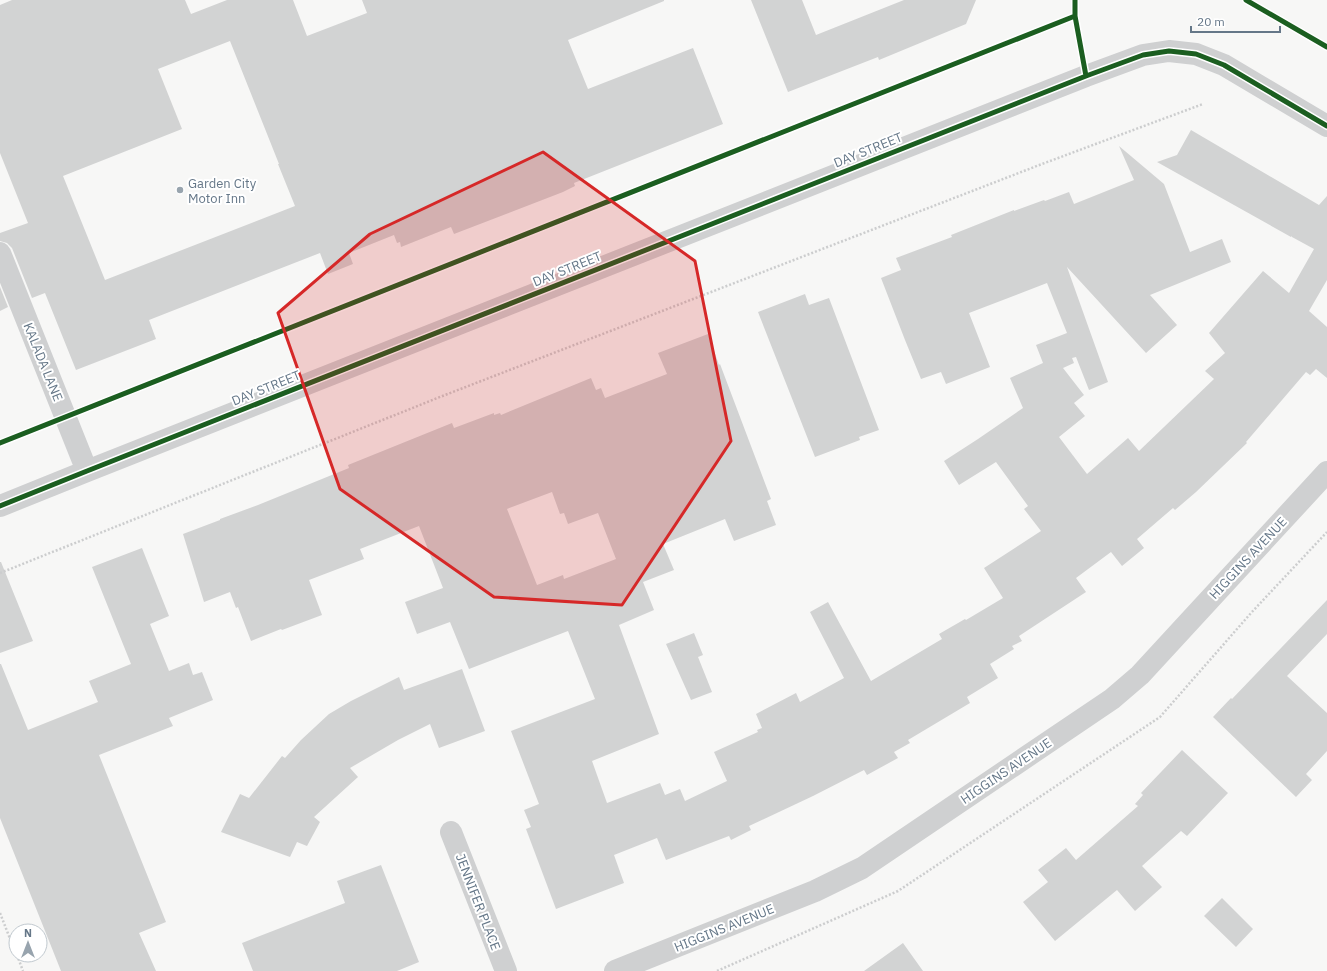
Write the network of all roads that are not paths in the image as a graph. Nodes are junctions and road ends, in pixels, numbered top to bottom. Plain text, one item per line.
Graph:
1 (1327, 126) edge
2 (0, 253) edge
3 (87, 470) junction
4 (1327, 472) edge
5 (0, 506) edge
6 (451, 832) dead end
7 (645, 966) edge
8 (506, 971) edge
9 (615, 971) edge

1 - 3 street, DAY STREET
2 - 3 street, KALADA LANE
3 - 5 street, DAY STREET
4 - 7 street, HIGGINS AVENUE
6 - 8 street, JENNIFER PLACE
7 - 9 street, HIGGINS AVENUE

